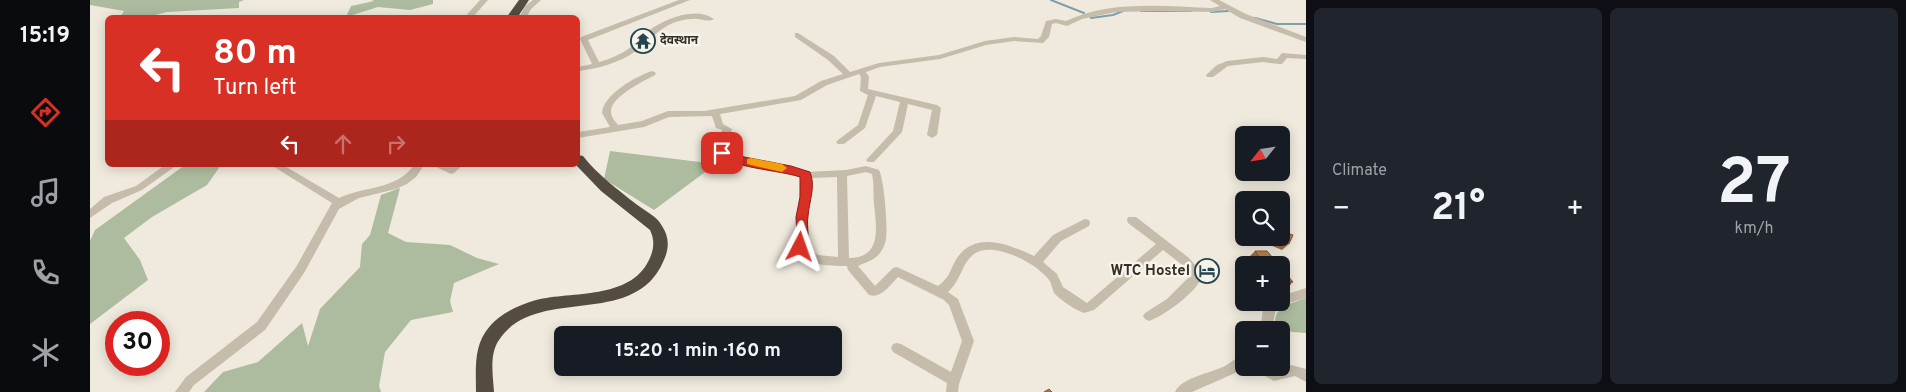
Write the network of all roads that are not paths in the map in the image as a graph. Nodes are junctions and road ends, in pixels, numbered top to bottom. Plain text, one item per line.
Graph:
1 (484, 0) edge
2 (524, 0) edge
3 (537, 0) edge
4 (686, 0) edge
5 (1214, 0) edge
6 (1227, 7) junction
7 (470, 15) edge
8 (513, 15) edge
9 (524, 15) edge
10 (710, 20) dead end
11 (798, 35) dead end
12 (1306, 40) edge
13 (1306, 57) edge
14 (596, 64) junction
15 (580, 68) edge
16 (861, 70) junction
17 (652, 73) dead end
18 (848, 75) junction
19 (1210, 75) dead end
20 (873, 93) junction
21 (905, 100) junction
22 (715, 112) junction
23 (615, 128) junction
24 (580, 135) edge
25 (932, 135) dead end
26 (841, 142) dead end
27 (871, 160) dead end
28 (580, 161) edge
29 (169, 167) edge
30 (279, 167) edge
31 (418, 167) edge
32 (443, 167) edge
33 (456, 167) edge
34 (842, 173) junction
35 (806, 175) junction
36 (339, 203) junction
37 (90, 214) edge
38 (1132, 220) dead end
39 (1086, 223) dead end
40 (1163, 244) junction
41 (848, 261) junction
42 (1036, 262) junction
43 (939, 292) junction
44 (1306, 293) edge
45 (1290, 299) edge
46 (1149, 316) dead end
47 (897, 348) dead end
48 (1235, 368) edge
49 (1290, 369) edge
50 (1306, 376) edge
51 (953, 386) edge
52 (180, 392) edge
53 (485, 392) edge
54 (1181, 392) edge

1 - 7 street
2 - 8 highway
3 - 9 street
4 - 14 street
5 - 6 street
6 - 12 street
6 - 16 street
10 - 14 street
11 - 18 street
13 - 19 street
14 - 15 street
16 - 18 street
16 - 20 street
17 - 23 street
18 - 22 street
20 - 21 street
20 - 26 street
21 - 25 street
21 - 27 street
22 - 23 street
22 - 35 street
23 - 24 street
28 - 53 highway
29 - 37 street
30 - 36 street
31 - 36 street
32 - 33 street
34 - 35 street
34 - 41 street
34 - 41 street
35 - 41 street
36 - 52 street
38 - 40 street
39 - 42 street
40 - 42 street
40 - 46 street
41 - 43 street
42 - 43 street
43 - 51 street
44 - 45 street
47 - 51 street
48 - 54 street
49 - 50 street

